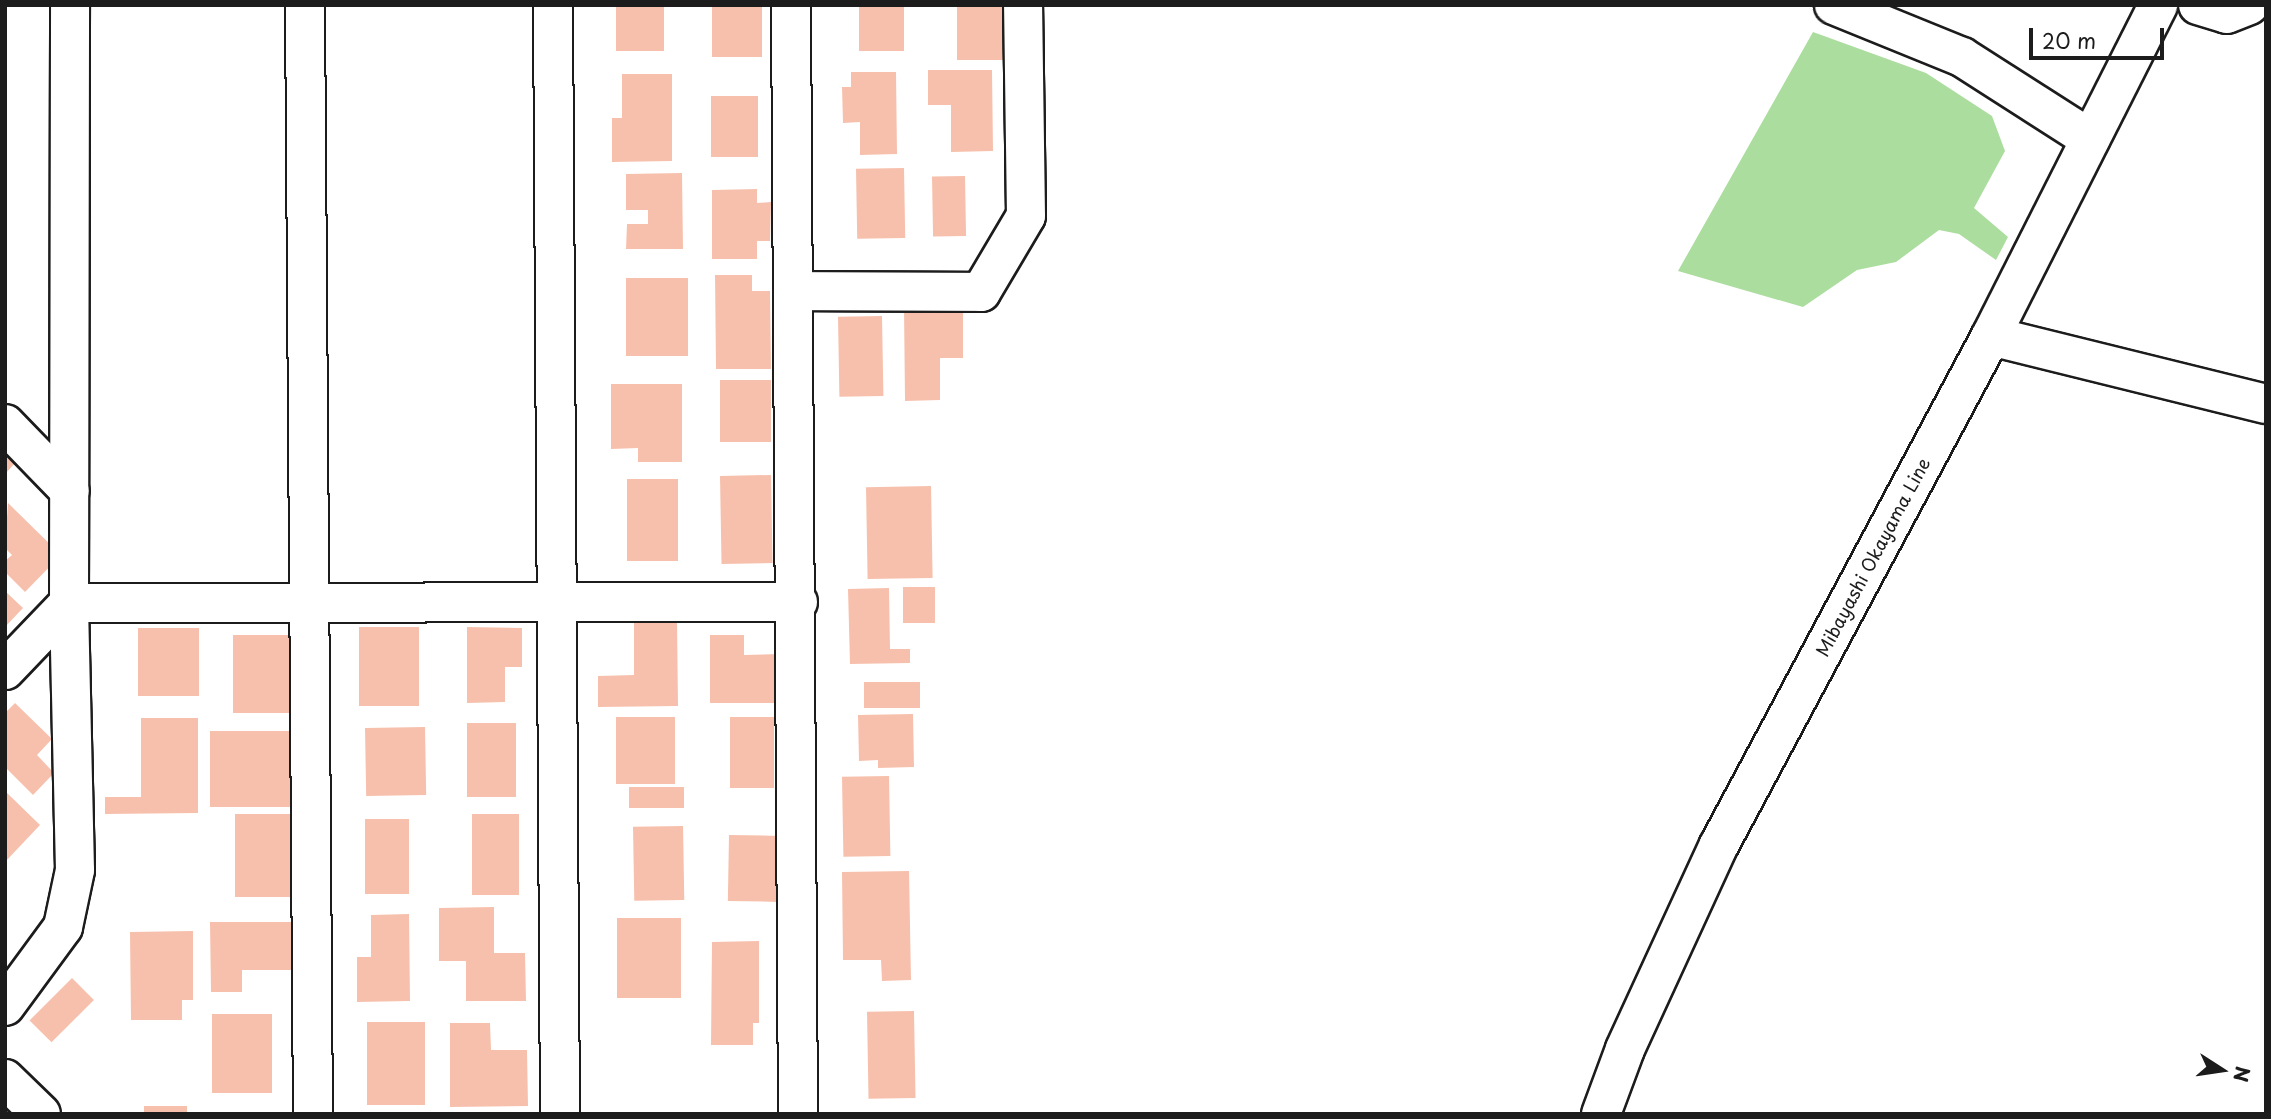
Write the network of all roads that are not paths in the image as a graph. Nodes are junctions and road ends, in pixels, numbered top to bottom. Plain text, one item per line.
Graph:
1 (70, 5) edge
2 (305, 5) edge
3 (553, 5) edge
4 (791, 5) edge
5 (1023, 5) edge
6 (1834, 5) edge
7 (2158, 5) edge
8 (2198, 5) edge
9 (2249, 5) edge
10 (2090, 139) junction
11 (794, 292) junction
12 (1991, 336) junction
13 (2266, 404) edge
14 (5, 424) edge
15 (70, 491) junction
16 (557, 601) junction
17 (308, 602) junction
18 (69, 603) junction
19 (797, 603) junction
20 (5, 670) edge
21 (5, 1006) edge
22 (5, 1079) edge
23 (41, 1114) edge
24 (313, 1114) edge
25 (560, 1114) edge
26 (798, 1114) edge
27 (1601, 1114) edge

1 - 15 street
2 - 17 street
3 - 16 street
4 - 11 street
5 - 11 street
6 - 10 street
7 - 10 street, Mibayashi Okayama Line
8 - 9 street
10 - 12 street, Mibayashi Okayama Line
11 - 19 street
12 - 13 street
12 - 27 street, Mibayashi Okayama Line
14 - 15 street
15 - 18 street
16 - 17 street
16 - 19 street
16 - 25 street
17 - 18 street
17 - 24 street
18 - 20 street
18 - 21 street
19 - 26 street
22 - 23 street

